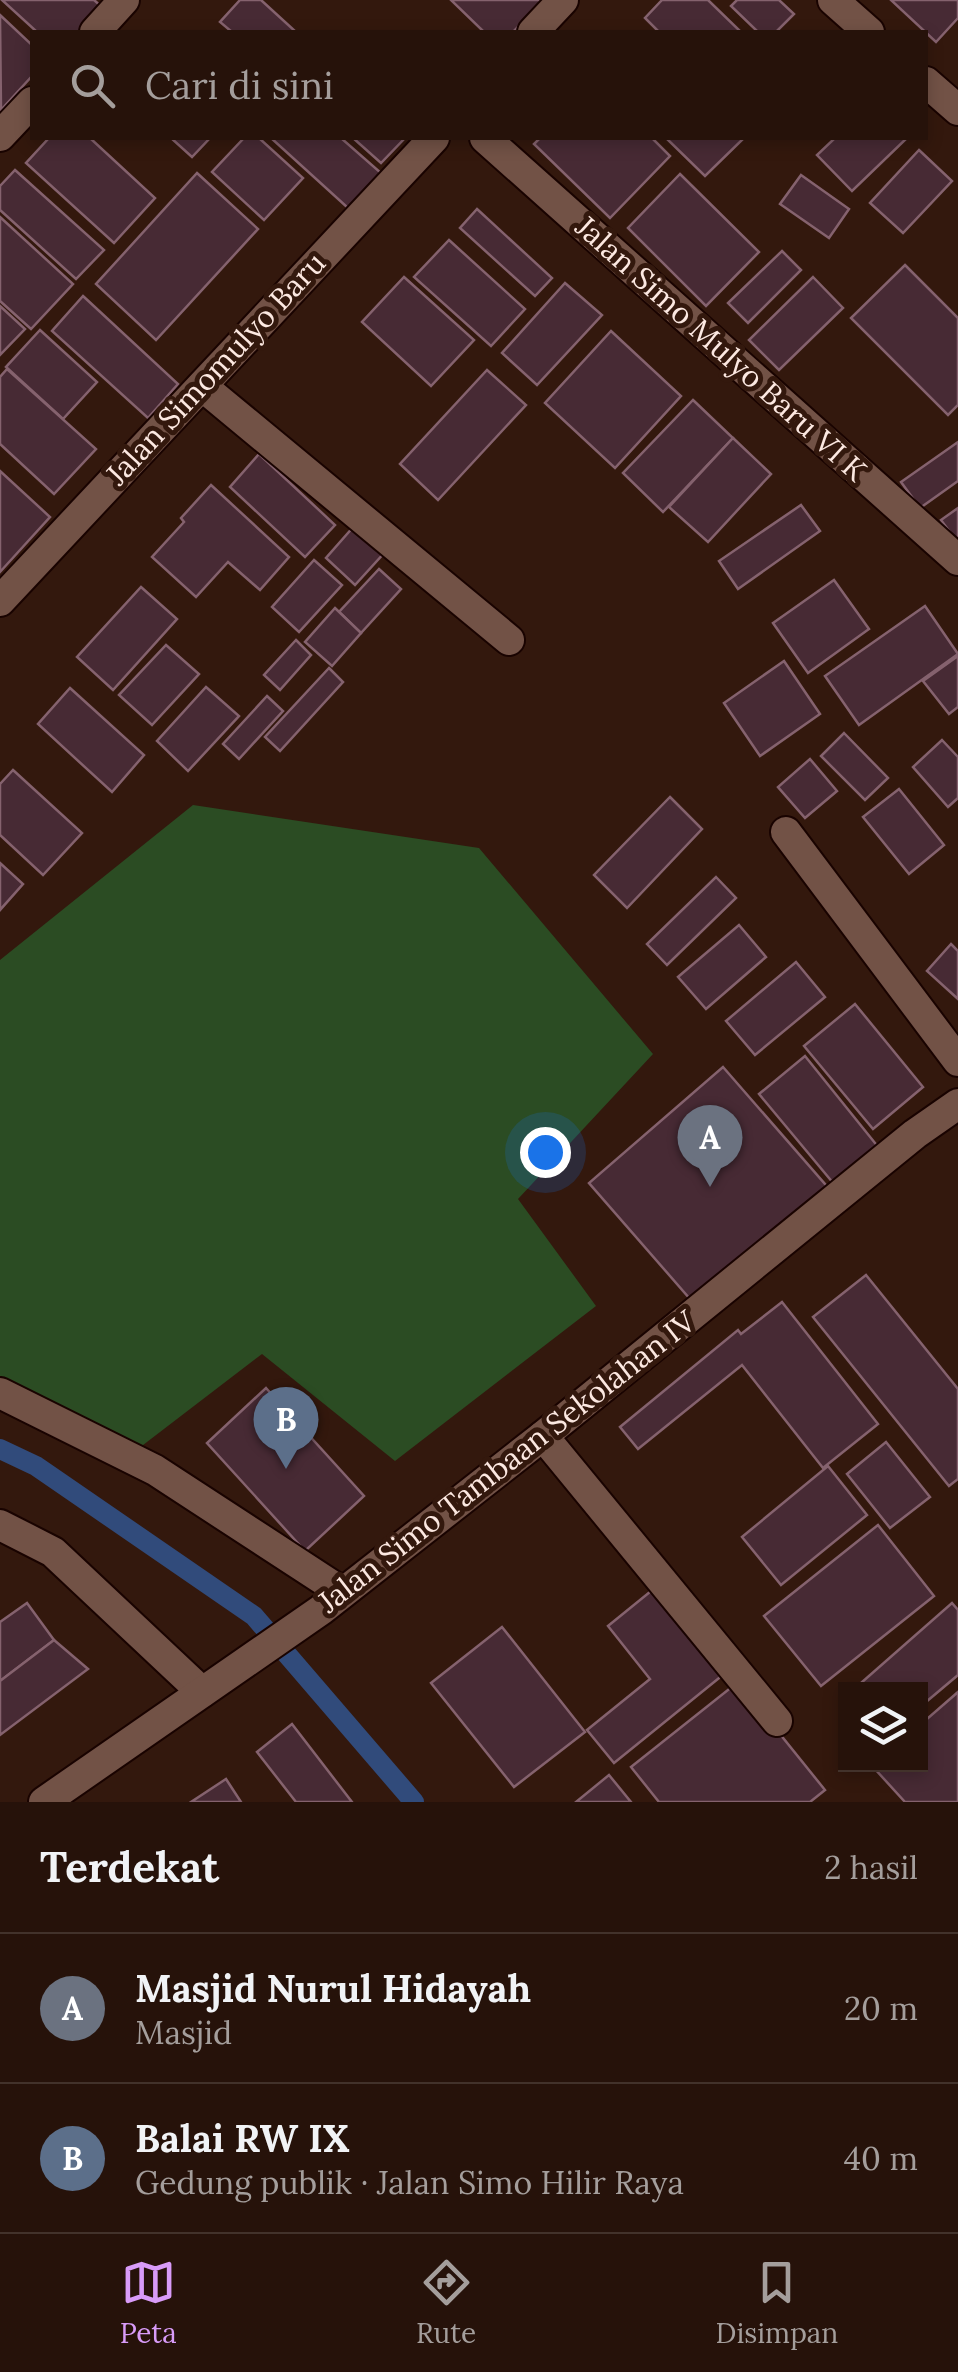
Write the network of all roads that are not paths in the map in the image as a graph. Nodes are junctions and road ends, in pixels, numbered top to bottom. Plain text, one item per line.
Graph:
1 (124, 0) edge
2 (563, 0) edge
3 (833, 0) edge
4 (97, 30) edge
5 (534, 30) edge
6 (867, 30) edge
7 (928, 84) edge
8 (30, 104) edge
9 (958, 110) edge
10 (0, 136) edge
11 (432, 140) edge
12 (487, 140) edge
13 (202, 386) junction
14 (958, 560) edge
15 (0, 601) edge
16 (509, 640) dead end
17 (786, 832) dead end
18 (958, 1061) edge
19 (958, 1104) edge
20 (0, 1394) edge
21 (543, 1436) junction
22 (0, 1525) edge
23 (332, 1601) junction
24 (202, 1692) junction
25 (777, 1720) dead end
26 (44, 1802) edge

1 - 4 street
2 - 5 street
3 - 6 street
7 - 9 street
8 - 10 street
11 - 13 street, Jalan Simomulyo Baru
12 - 14 street, Jalan Simo Mulyo Baru VI K
13 - 15 street, Jalan Simomulyo Baru
13 - 16 street
17 - 18 street
19 - 21 street, Jalan Simo Tambaan Sekolahan IV
20 - 23 street
21 - 23 street, Jalan Simo Tambaan Sekolahan IV
21 - 25 street
22 - 24 street
23 - 24 street, Jalan Simo Tambaan Sekolahan IV
24 - 26 street, Jalan Simo Tambaan Sekolahan IV

